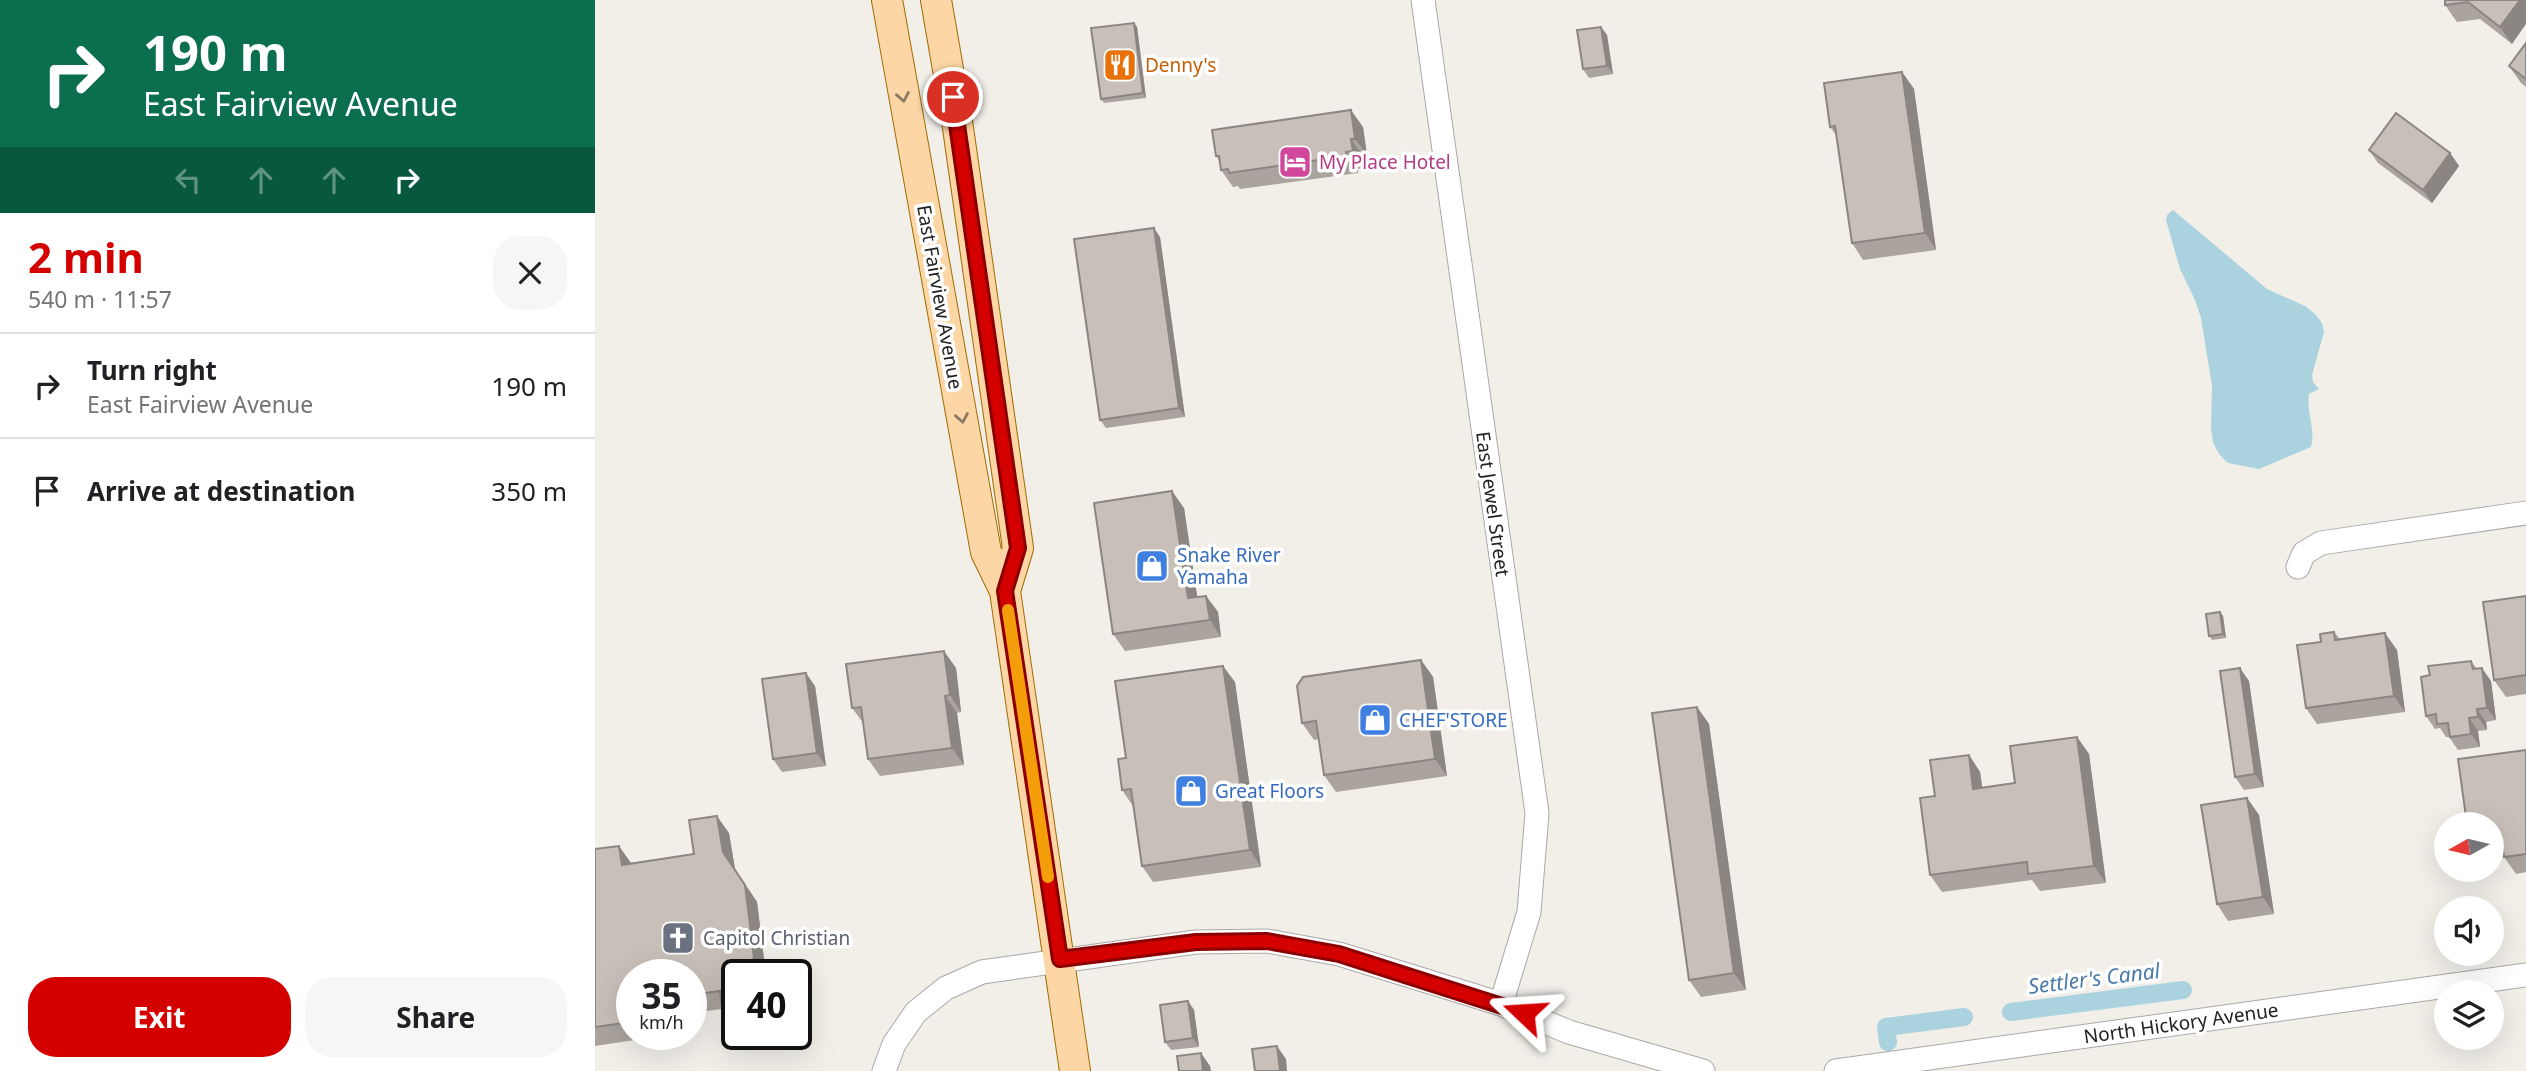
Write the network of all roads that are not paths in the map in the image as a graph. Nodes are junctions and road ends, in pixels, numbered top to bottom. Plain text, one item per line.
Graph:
1 (887, 0) edge
2 (936, 0) edge
3 (1423, 0) edge
4 (2526, 513) edge
5 (2298, 567) dead end
6 (1005, 591) junction
7 (1060, 959) junction
8 (2526, 975) edge
9 (1501, 1004) junction
10 (884, 1071) edge
11 (1075, 1071) edge
12 (1703, 1071) edge
13 (1836, 1071) edge

1 -> 6 main road, East Fairview Avenue
2 - 6 main road, East Fairview Avenue
3 - 9 street, East Jewel Street
4 - 5 street
6 - 7 main road, East Fairview Avenue
7 - 9 street
7 - 10 street
7 - 11 main road, East Fairview Avenue
8 - 13 street, North Hickory Avenue
9 - 12 street

